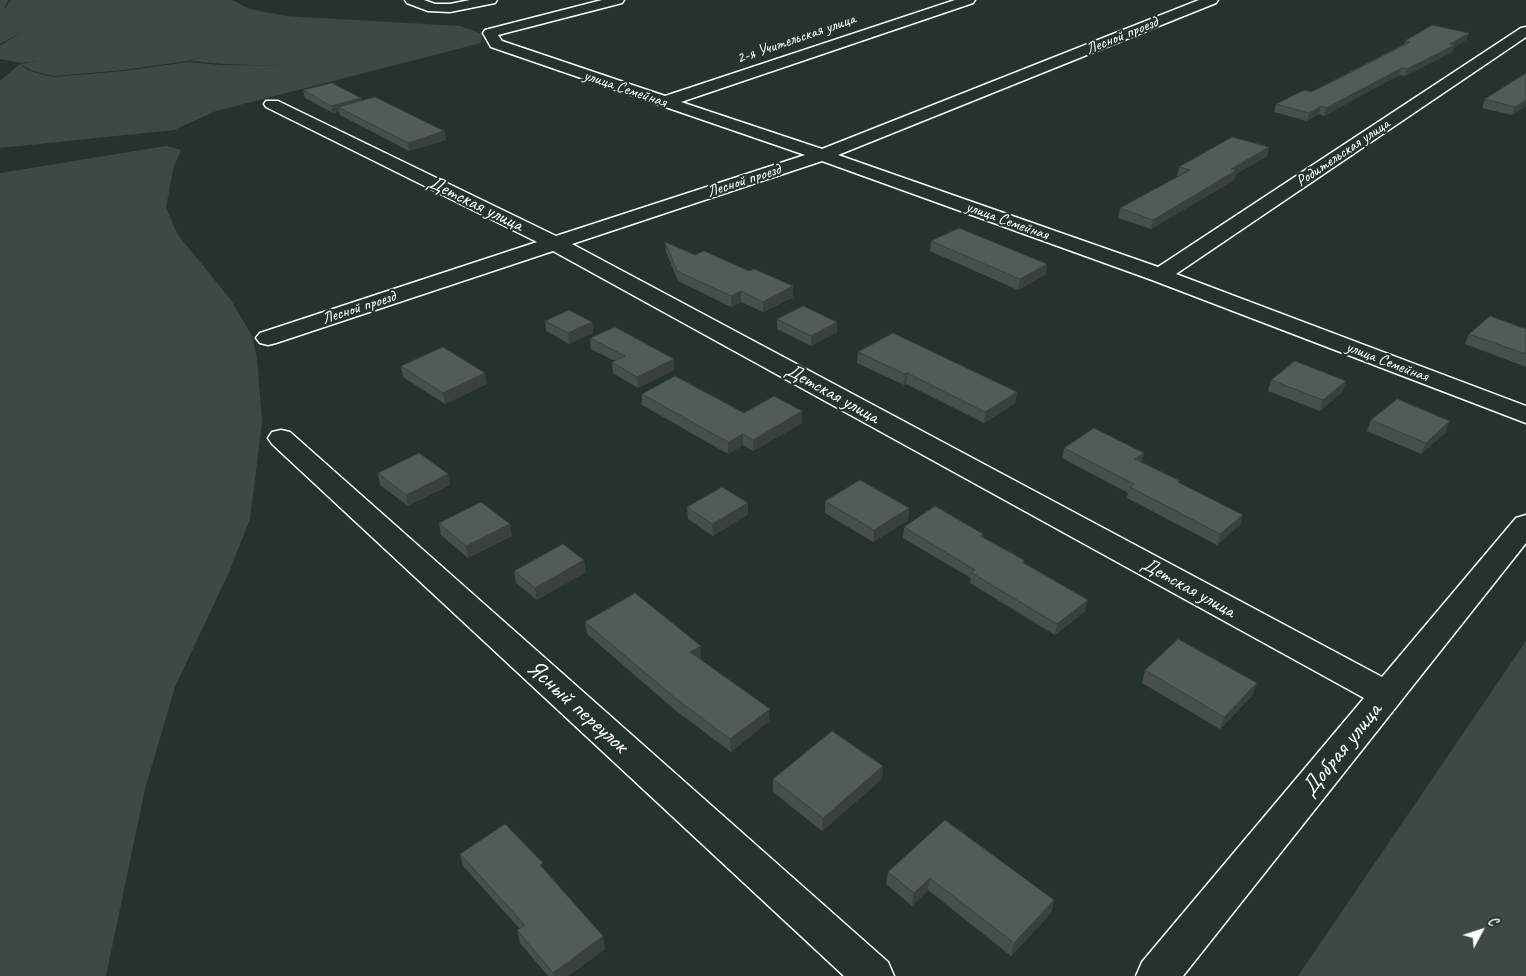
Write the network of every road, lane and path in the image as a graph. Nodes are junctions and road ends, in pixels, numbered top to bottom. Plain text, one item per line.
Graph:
1 (412, 0) edge
2 (490, 0) edge
3 (618, 0) edge
4 (968, 0) edge
5 (1212, 0) edge
6 (1526, 31) edge
7 (664, 102) junction
8 (272, 104) dead end
9 (822, 155) junction
10 (554, 243) junction
11 (1160, 275) junction
12 (268, 338) dead end
13 (1526, 414) edge
14 (281, 438) dead end
15 (1526, 524) edge
16 (1386, 695) junction
17 (873, 976) edge
18 (1157, 976) edge

1 - 2 street
3 - 7 street, улица Семейная
4 - 7 street, 2-я Учительская улица
5 - 9 street, Лесной проезд
6 - 11 street, Родительская улица
7 - 9 street, улица Семейная
8 - 10 street, Детская улица
9 - 10 street, Лесной проезд
9 - 11 street, улица Семейная
10 - 12 street, Лесной проезд
10 - 16 street, Детская улица
11 - 13 street, улица Семейная
14 - 17 street, Ясный переулок
15 - 16 street, Добрая улица
16 - 18 street, Добрая улица

